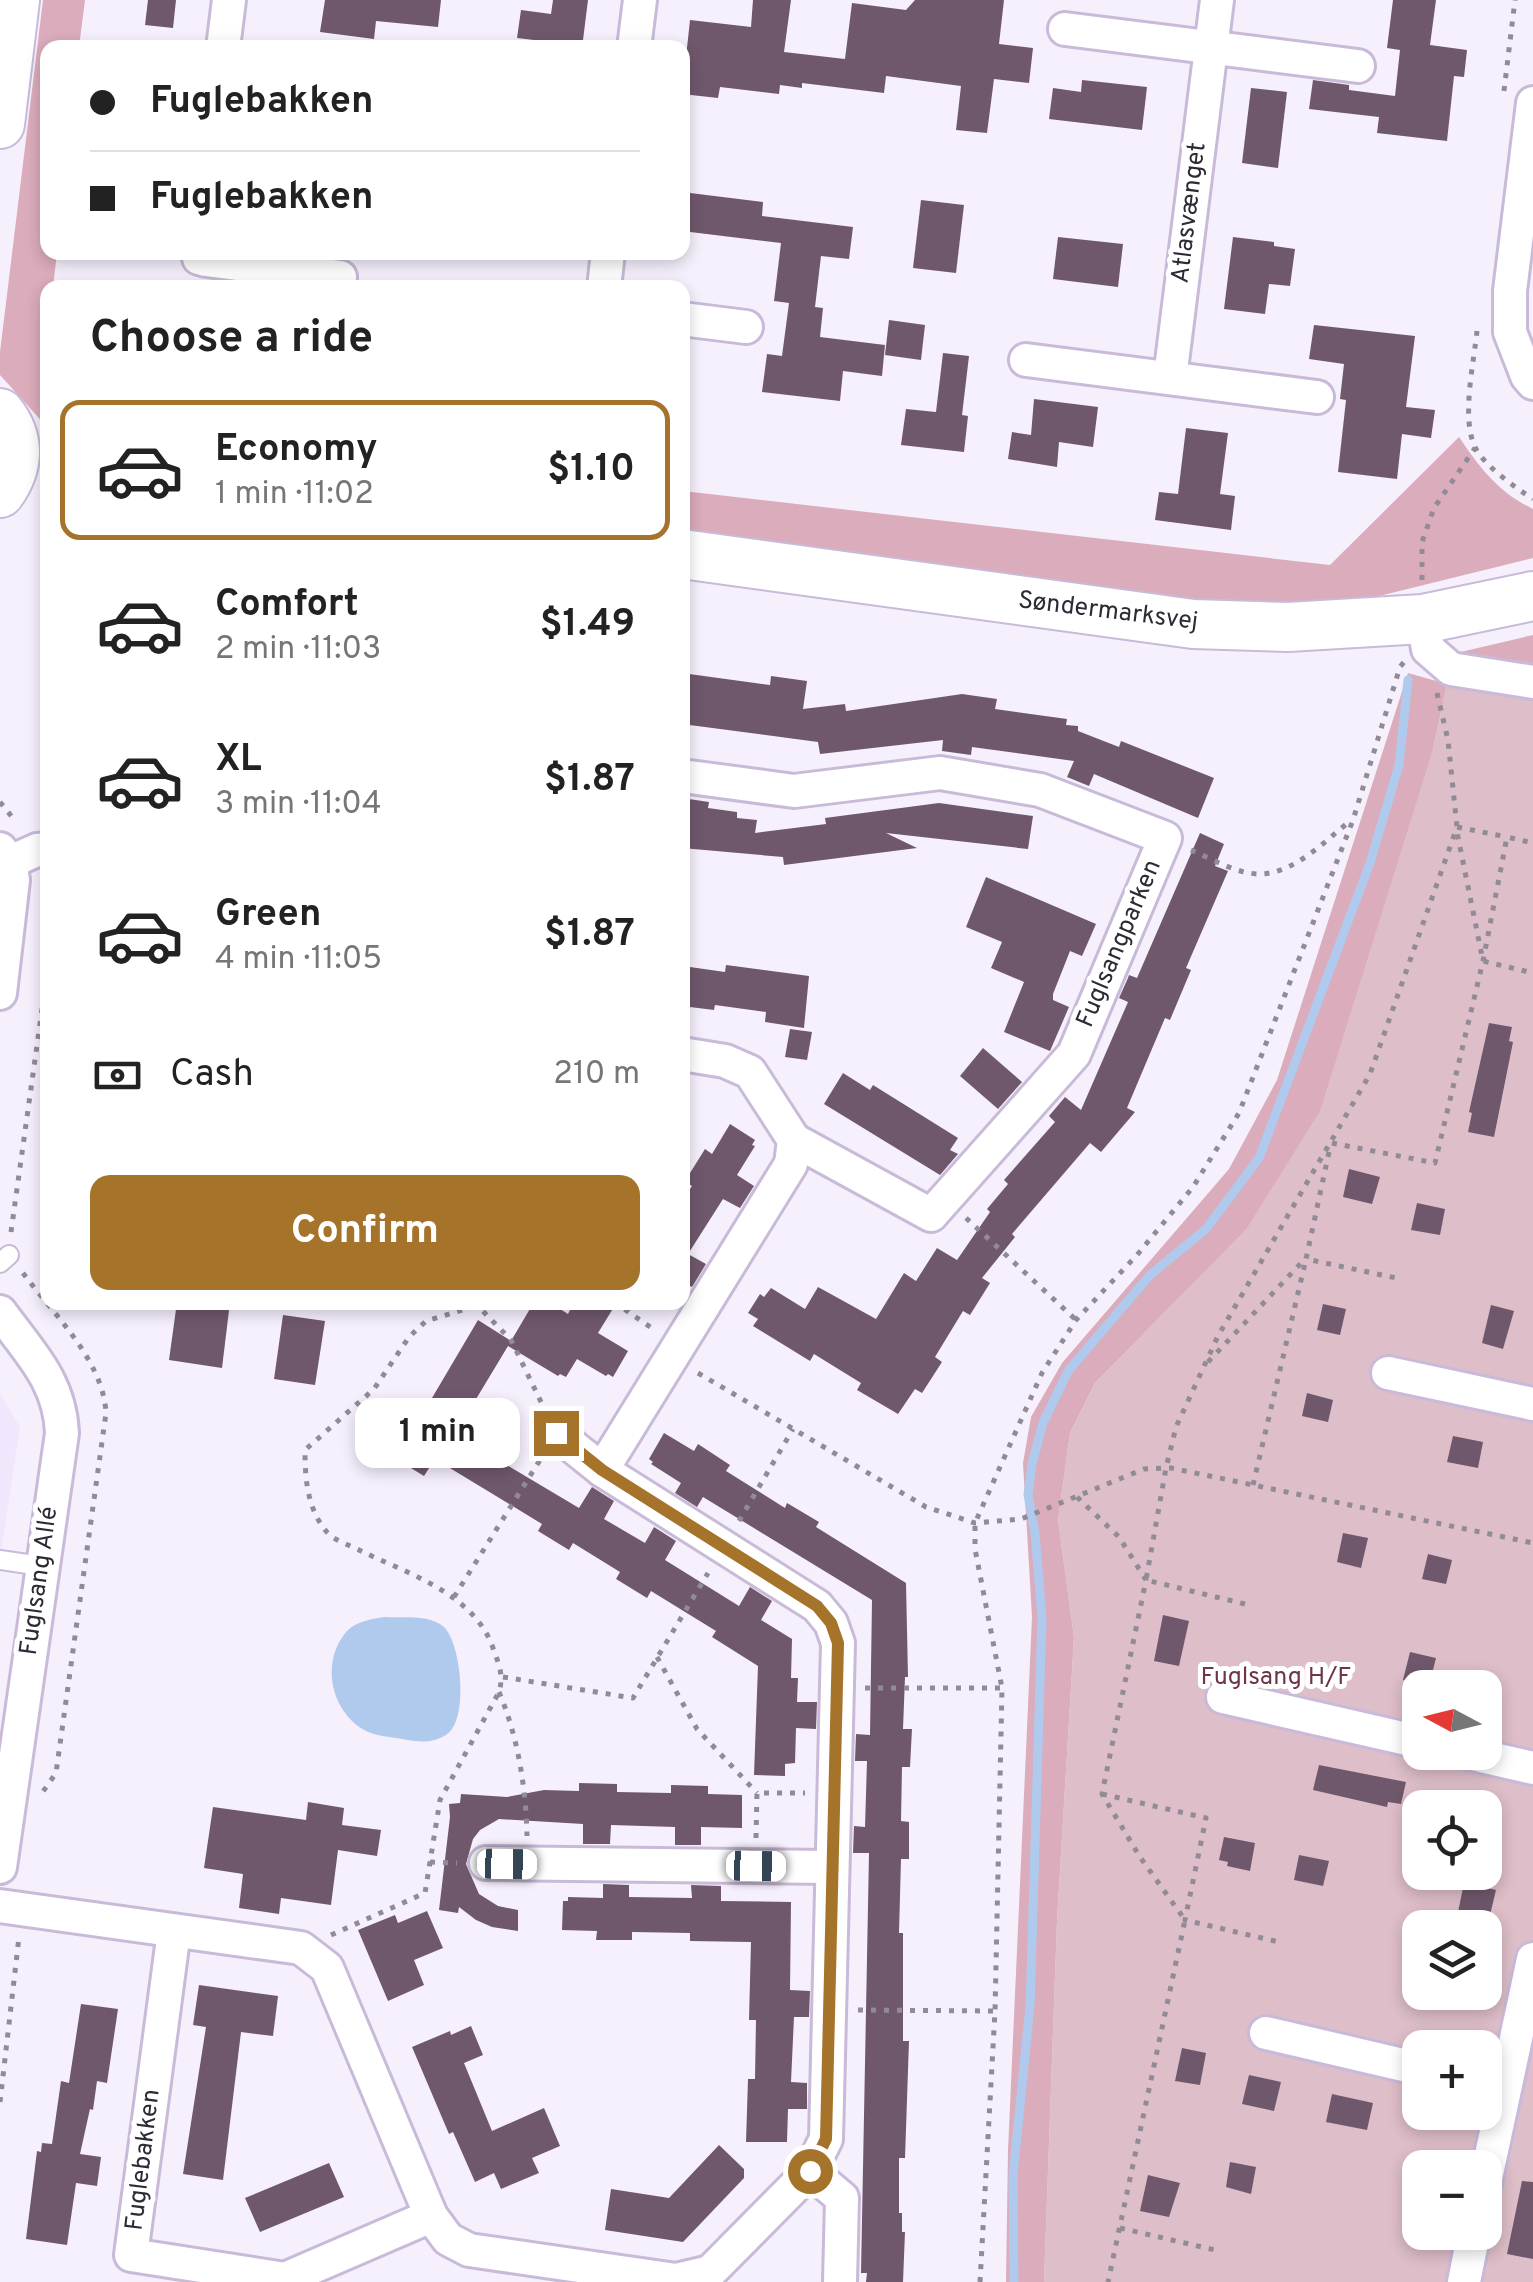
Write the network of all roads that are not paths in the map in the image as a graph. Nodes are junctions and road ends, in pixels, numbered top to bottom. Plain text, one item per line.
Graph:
1 (229, 0) edge
2 (640, 0) edge
3 (1217, 0) edge
4 (8, 28) edge
5 (1066, 29) dead end
6 (224, 40) edge
7 (635, 40) edge
8 (1211, 47) junction
9 (1358, 66) dead end
10 (1533, 103) edge
11 (1, 105) edge
12 (206, 260) edge
13 (340, 277) dead end
14 (690, 320) edge
15 (746, 327) dead end
16 (1026, 360) dead end
17 (1170, 378) junction
18 (1533, 383) edge
19 (1317, 396) dead end
20 (0, 413) edge
21 (21, 472) edge
22 (690, 555) edge
23 (1533, 596) edge
24 (1430, 643) junction
25 (1533, 682) edge
26 (690, 777) edge
27 (40, 850) edge
28 (5, 855) edge
29 (0, 994) edge
30 (690, 1055) edge
31 (794, 1140) junction
32 (0, 1312) edge
33 (1388, 1373) dead end
34 (1533, 1404) edge
35 (556, 1433) road end
36 (602, 1470) junction
37 (0, 1560) edge
38 (41, 1566) junction
39 (1223, 1698) dead end
40 (1402, 1738) edge
41 (1502, 1761) edge
42 (1533, 1768) edge
43 (486, 1864) dead end
44 (0, 1868) edge
45 (832, 1868) junction
46 (0, 1906) edge
47 (174, 1931) junction
48 (1531, 1981) edge
49 (1266, 2033) dead end
50 (1402, 2065) edge
51 (1502, 2066) edge
52 (810, 2171) junction
53 (431, 2216) junction
54 (1470, 2250) edge
55 (694, 2280) edge
56 (840, 2282) edge
57 (1464, 2282) edge

1 - 6 street
2 - 7 street
3 - 8 street, Atlasvænget
4 - 11 street
5 - 8 street
8 - 9 street
8 - 17 street, Atlasvænget
10 - 18 street
12 - 13 street
14 - 15 street
16 - 17 street
17 - 19 street
20 - 21 street
22 - 24 street, Søndermarksvej
23 - 24 street, Søndermarksvej
24 - 25 street
26 - 31 street, Fuglsangparken
27 - 28 street
28 - 29 street
30 - 31 street
31 - 36 street
32 - 38 street, Fuglsang Allé
33 - 34 street
35 - 36 street
36 - 45 street
37 - 38 lane
38 - 44 street, Fuglsang Allé
39 - 40 street
41 - 42 street
43 - 45 street
45 - 52 street
46 - 47 street
47 - 53 street
47 - 53 street, Fuglebakken
48 - 51 street
49 - 50 street
52 - 55 street
52 - 56 street
53 - 55 street
54 - 57 street

